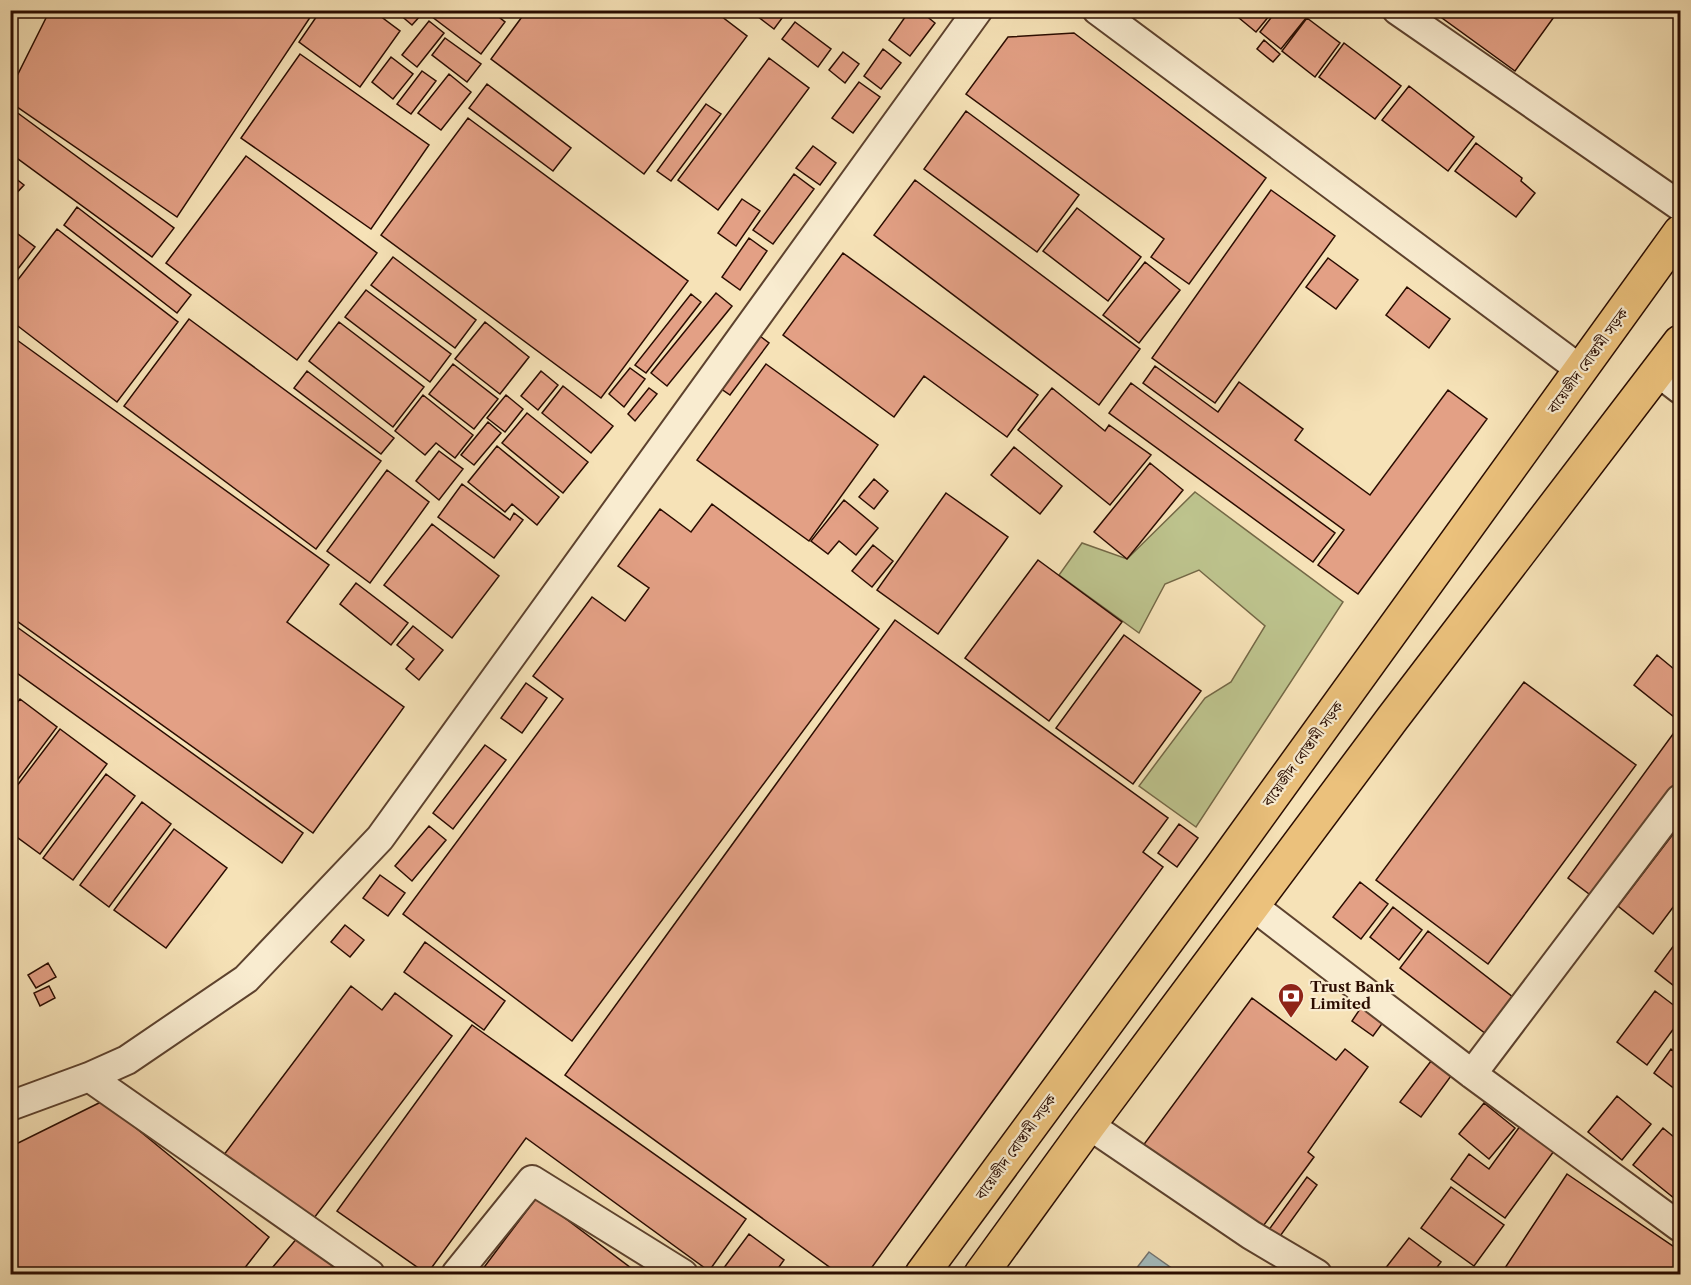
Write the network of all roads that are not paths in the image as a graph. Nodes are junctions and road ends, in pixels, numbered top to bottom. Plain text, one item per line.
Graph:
1 (978, 10) edge
2 (1097, 10) edge
3 (1397, 10) edge
4 (1680, 206) edge
5 (1680, 232) edge
6 (1680, 342) edge
7 (1581, 370) junction
8 (1669, 381) edge
9 (1680, 799) edge
10 (1253, 906) junction
11 (1472, 1074) junction
12 (89, 1077) junction
13 (10, 1106) edge
14 (1089, 1125) junction
15 (1680, 1227) edge
16 (370, 1275) edge
17 (456, 1275) edge
18 (683, 1275) edge
19 (922, 1275) edge
20 (981, 1275) edge
21 (1317, 1275) edge

1 - 12 street
2 - 7 street
3 - 4 street
5 - 7 main road, বায়েজীদ বোস্তামী সড়ক
6 - 8 main road
7 - 19 main road, বায়েজীদ বোস্তামী সড়ক
8 - 10 main road
9 - 11 street
10 - 11 street
10 - 14 main road
11 - 15 street
12 - 13 street
12 - 16 street
14 - 20 main road
14 - 21 street
17 - 18 street

